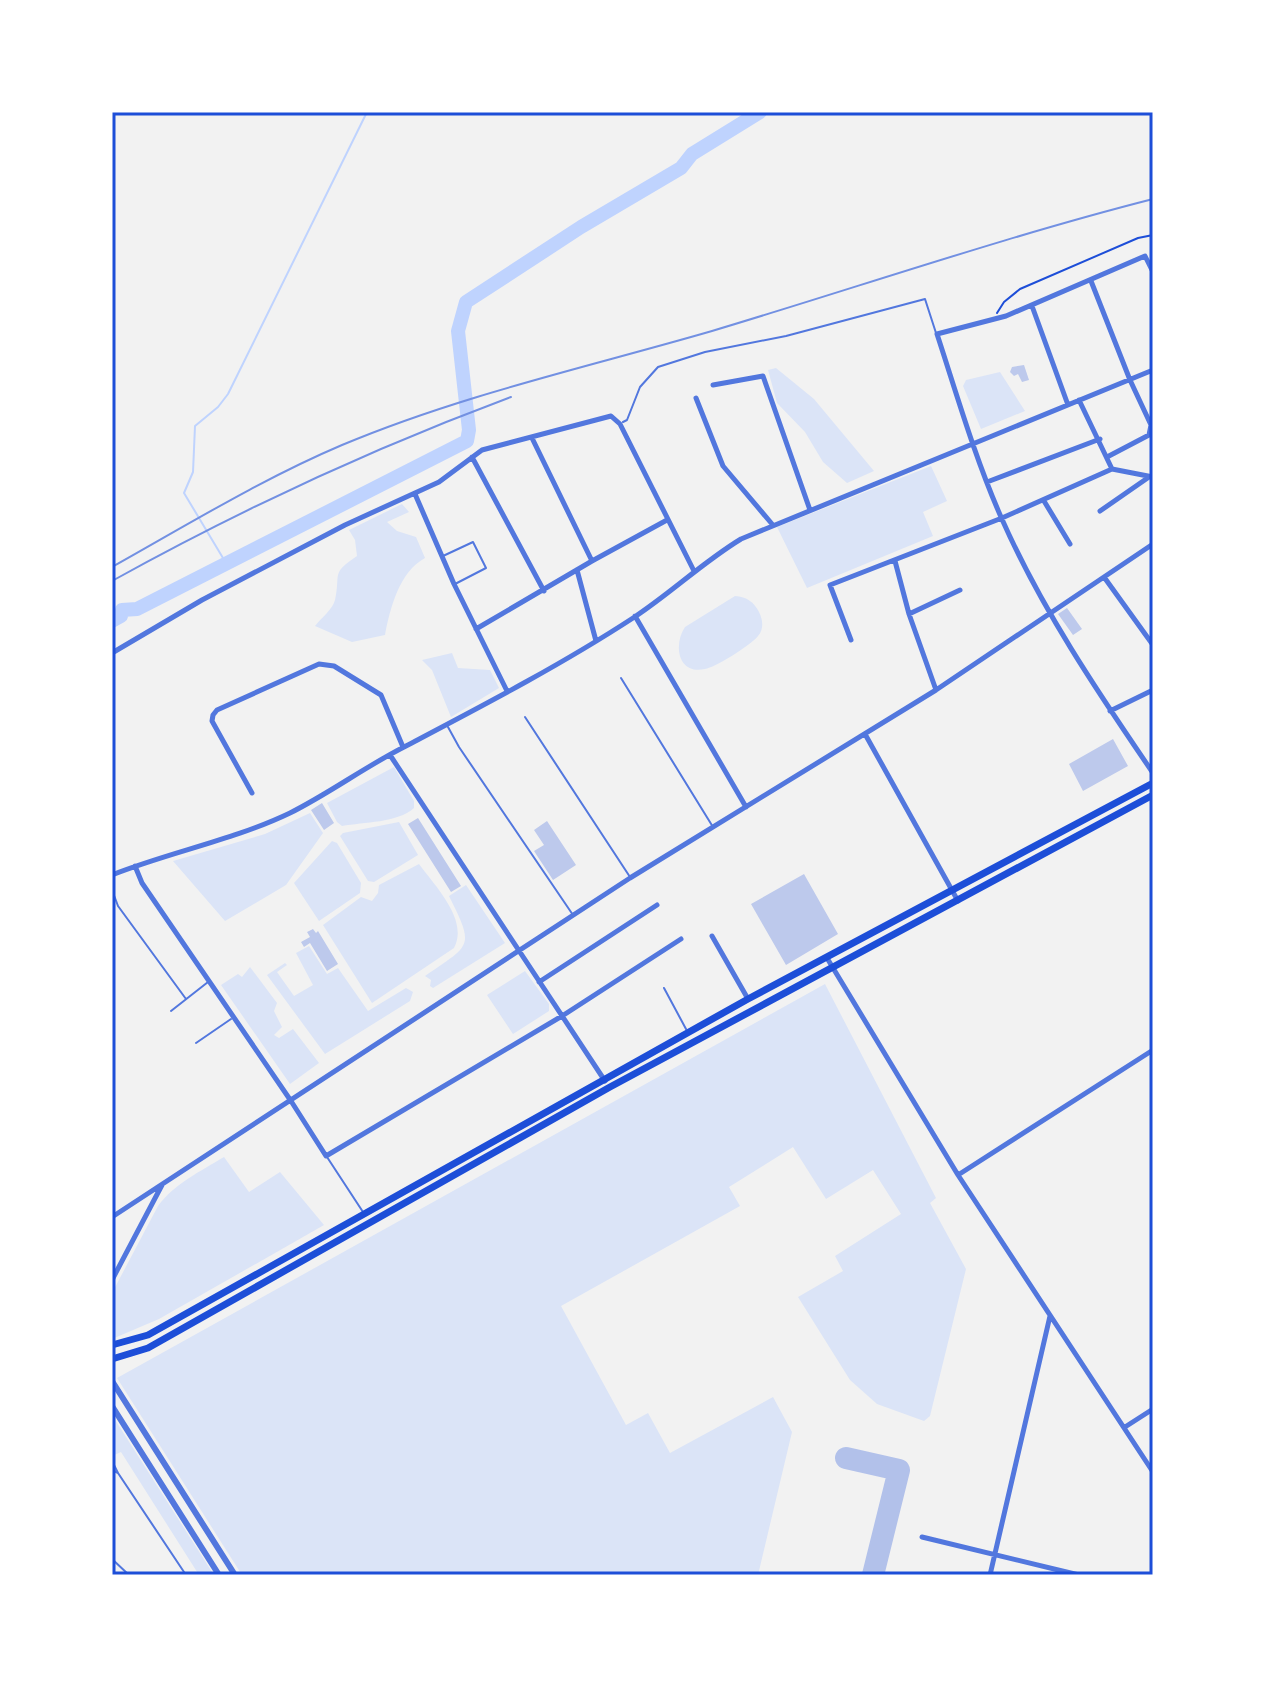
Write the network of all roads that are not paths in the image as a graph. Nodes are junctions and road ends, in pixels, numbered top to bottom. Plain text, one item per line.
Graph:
1 (1153, 272) edge
2 (1091, 281) junction
3 (1032, 306) junction
4 (937, 334) junction
5 (1153, 370) edge
6 (1130, 380) junction
7 (713, 385) dead end
8 (696, 398) dead end
9 (1079, 400) junction
10 (1068, 405) junction
11 (620, 424) junction
12 (532, 438) junction
13 (1100, 439) junction
14 (974, 444) junction
15 (472, 457) junction
16 (1107, 457) junction
17 (1112, 469) junction
18 (1151, 477) edge
19 (987, 482) junction
20 (415, 494) junction
21 (1044, 501) junction
22 (810, 510) junction
23 (1100, 511) dead end
24 (1002, 518) junction
25 (667, 520) junction
26 (772, 524) junction
27 (1070, 544) dead end
28 (1153, 544) edge
29 (442, 557) junction
30 (592, 561) junction
31 (895, 561) junction
32 (577, 570) junction
33 (694, 571) junction
34 (1104, 577) junction
35 (454, 584) junction
36 (960, 590) dead end
37 (544, 591) junction
38 (909, 614) junction
39 (1050, 615) junction
40 (635, 616) junction
41 (476, 629) junction
42 (851, 640) dead end
43 (596, 641) junction
44 (1153, 645) edge
45 (112, 653) edge
46 (621, 678) dead end
47 (936, 690) junction
48 (1153, 690) edge
49 (507, 691) junction
50 (1110, 711) junction
51 (525, 717) dead end
52 (448, 726) junction
53 (865, 734) junction
54 (403, 747) junction
55 (390, 755) junction
56 (1153, 773) edge
57 (1153, 783) edge
58 (252, 793) dead end
59 (1153, 795) edge
60 (746, 807) junction
61 (714, 829) junction
62 (135, 866) junction
63 (112, 875) edge
64 (630, 878) junction
65 (112, 890) edge
66 (952, 890) junction
67 (958, 901) junction
68 (657, 905) dead end
69 (574, 916) junction
70 (712, 936) dead end
71 (681, 939) dead end
72 (519, 951) junction
73 (827, 958) junction
74 (833, 968) junction
75 (209, 982) junction
76 (539, 982) junction
77 (664, 988) dead end
78 (186, 999) junction
79 (748, 999) junction
80 (171, 1011) dead end
81 (562, 1016) junction
82 (233, 1017) junction
83 (688, 1033) junction
84 (196, 1043) dead end
85 (1153, 1050) edge
86 (604, 1079) junction
87 (610, 1087) junction
88 (291, 1101) junction
89 (326, 1156) junction
90 (958, 1175) junction
91 (163, 1184) junction
92 (365, 1215) junction
93 (112, 1217) edge
94 (370, 1223) junction
95 (112, 1280) edge
96 (1051, 1315) junction
97 (112, 1345) edge
98 (112, 1359) edge
99 (112, 1381) edge
100 (112, 1406) edge
101 (1153, 1409) edge
102 (137, 1422) junction
103 (1125, 1427) junction
104 (127, 1429) junction
105 (112, 1461) edge
106 (112, 1470) edge
107 (1153, 1472) edge
108 (118, 1473) junction
109 (922, 1537) dead end
110 (994, 1555) junction
111 (112, 1559) edge
112 (129, 1575) edge
113 (186, 1575) edge
114 (219, 1575) edge
115 (235, 1575) edge
116 (990, 1575) edge
117 (1079, 1575) edge

1 - 2 street
2 - 3 street
2 - 6 street
3 - 4 street
3 - 10 street
4 - 11 lane
4 - 14 street
5 - 6 street
6 - 9 street
6 - 16 street
7 - 22 street
8 - 26 street
9 - 10 street
9 - 13 street
10 - 14 street
11 - 12 street
11 - 25 street
12 - 15 street
12 - 30 street
13 - 16 street
13 - 19 street
14 - 19 street
14 - 22 street
15 - 20 street
15 - 37 street
16 - 17 street
17 - 18 street
17 - 21 street
18 - 23 street
19 - 24 street
20 - 29 street
20 - 45 street
21 - 24 street
21 - 27 street
22 - 26 street
24 - 31 street
24 - 39 street
25 - 30 street
25 - 33 street
26 - 33 street
28 - 34 street
29 - 35 street
29 - 35 lane
30 - 32 street
31 - 38 street
31 - 42 street
32 - 37 street
32 - 43 street
33 - 40 street
34 - 39 street
34 - 44 street
35 - 41 street
36 - 38 street
37 - 41 street
38 - 47 street
39 - 47 street
39 - 50 street
40 - 43 street
40 - 60 street
41 - 49 street
43 - 49 street
46 - 61 lane
47 - 53 street
48 - 50 street
49 - 52 street
50 - 56 street
51 - 64 lane
52 - 54 street
52 - 69 lane
53 - 60 street
53 - 66 street
54 - 55 street
54 - 58 street
55 - 62 street
55 - 72 street
57 - 66 main road
59 - 67 main road
60 - 61 street
61 - 64 street
62 - 63 street
62 - 75 street
64 - 69 street
65 - 78 lane
66 - 67 street
66 - 73 main road
67 - 74 main road
68 - 76 street
69 - 72 street
70 - 79 street
71 - 81 street
72 - 76 street
72 - 88 street
73 - 74 street
73 - 79 main road
74 - 87 main road
74 - 90 street
75 - 78 lane
75 - 82 street
76 - 81 street
77 - 83 lane
78 - 80 lane
79 - 83 main road
81 - 86 street
81 - 89 street
82 - 84 lane
82 - 88 street
83 - 86 main road
85 - 90 street
86 - 87 street
86 - 92 main road
87 - 94 main road
88 - 89 street
88 - 91 street
89 - 92 lane
90 - 96 street
91 - 93 street
91 - 95 street
92 - 94 lane
92 - 97 main road
94 - 98 main road
96 - 103 street
96 - 110 street
99 - 102 street
100 - 104 street
101 - 103 street
102 - 104 street
102 - 115 street
103 - 107 street
104 - 114 street
105 - 108 lane
106 - 108 lane
108 - 113 lane
109 - 110 street
110 - 116 street
110 - 117 street
111 - 112 lane

